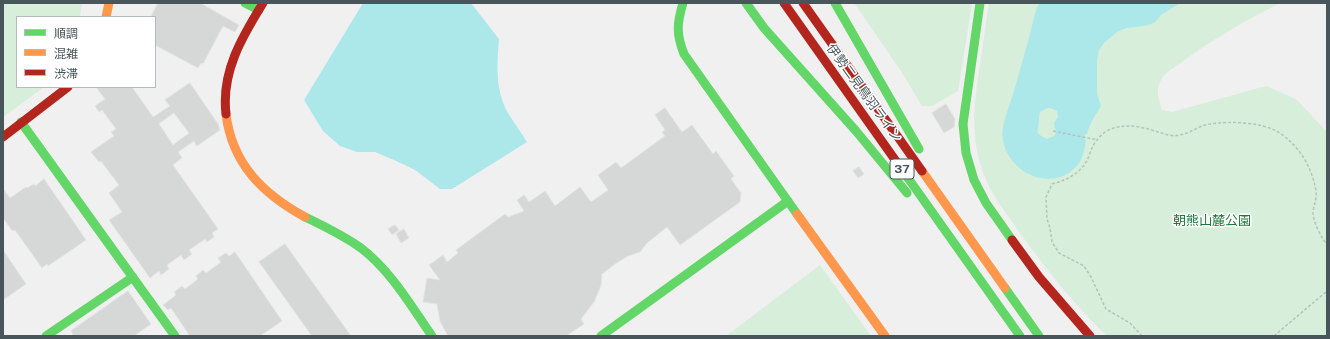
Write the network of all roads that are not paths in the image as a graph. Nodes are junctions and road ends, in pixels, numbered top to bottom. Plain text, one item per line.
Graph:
1 (109, 3) edge
2 (244, 3) edge
3 (683, 3) edge
4 (746, 3) edge
5 (784, 3) edge
6 (804, 3) edge
7 (835, 3) edge
8 (980, 3) edge
9 (261, 7) edge
10 (106, 16) edge
11 (67, 88) edge
12 (21, 122) junction
13 (3, 137) edge
14 (788, 201) junction
15 (944, 203) junction
16 (133, 277) junction
17 (980, 278) junction
18 (46, 336) edge
19 (175, 336) edge
20 (432, 336) edge
21 (601, 336) edge
22 (885, 336) edge
23 (1020, 336) edge
24 (1039, 336) edge
25 (1090, 336) edge

1 - 10 street
2 - 9 street
3 - 14 street
4 - 17 street
5 - 17 street, 伊勢二見鳥羽ライン / 37
6 - 15 street, 伊勢二見鳥羽ライン / 37
7 - 15 street
8 - 25 street
9 - 20 street
11 - 12 street
12 - 13 street
12 - 16 street
14 - 21 street
14 - 22 street
15 - 24 street, 伊勢二見鳥羽ライン / 37
16 - 18 street
16 - 19 street
17 - 23 street, 伊勢二見鳥羽ライン / 37

